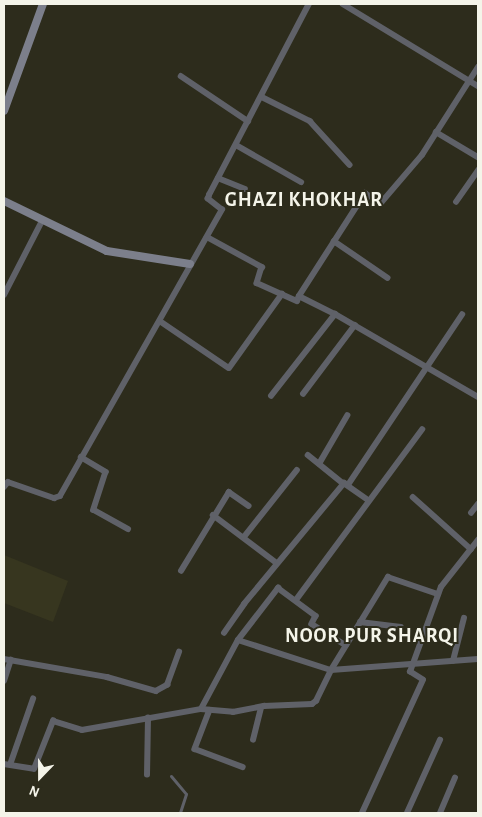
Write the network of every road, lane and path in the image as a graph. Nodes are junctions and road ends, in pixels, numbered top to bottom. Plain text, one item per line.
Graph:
1 (43, 4) edge
2 (309, 4) edge
3 (343, 4) edge
4 (478, 66) edge
5 (181, 76) dead end
6 (469, 81) junction
7 (478, 86) edge
8 (262, 96) junction
9 (4, 111) edge
10 (248, 121) junction
11 (436, 132) junction
12 (236, 145) junction
13 (478, 157) edge
14 (350, 165) dead end
15 (478, 170) edge
16 (218, 178) junction
17 (301, 182) dead end
18 (244, 189) dead end
19 (4, 201) edge
20 (456, 202) dead end
21 (42, 221) junction
22 (207, 237) junction
23 (334, 241) junction
24 (190, 264) junction
25 (388, 278) dead end
26 (282, 294) junction
27 (4, 295) edge
28 (299, 296) junction
29 (335, 314) junction
30 (462, 315) dead end
31 (160, 321) junction
32 (355, 325) junction
33 (425, 369) junction
34 (304, 394) dead end
35 (271, 396) dead end
36 (478, 397) edge
37 (347, 416) dead end
38 (422, 430) dead end
39 (308, 455) dead end
40 (81, 457) junction
41 (319, 464) junction
42 (297, 470) dead end
43 (346, 484) junction
44 (4, 487) edge
45 (413, 497) dead end
46 (368, 500) junction
47 (478, 504) edge
48 (249, 506) dead end
49 (471, 513) dead end
50 (213, 515) junction
51 (128, 529) dead end
52 (244, 537) junction
53 (478, 540) edge
54 (471, 549) junction
55 (277, 563) junction
56 (181, 571) dead end
57 (438, 594) junction
58 (296, 600) junction
59 (464, 618) dead end
60 (360, 622) junction
61 (401, 627) dead end
62 (224, 633) dead end
63 (238, 640) junction
64 (346, 645) junction
65 (179, 652) dead end
66 (478, 658) edge
67 (7, 660) edge
68 (453, 661) junction
69 (414, 662) junction
70 (331, 670) junction
71 (4, 681) edge
72 (34, 699) dead end
73 (261, 708) junction
74 (201, 709) junction
75 (210, 710) junction
76 (148, 718) junction
77 (253, 740) dead end
78 (440, 740) dead end
79 (7, 764) edge
80 (243, 766) dead end
81 (147, 775) dead end
82 (171, 776) dead end
83 (455, 778) dead end
84 (180, 813) edge
85 (362, 813) edge
86 (407, 813) edge
87 (440, 813) edge

1 - 9 street
2 - 8 street
3 - 6 street
4 - 6 street
5 - 10 street
6 - 7 street
6 - 11 street
8 - 10 street
8 - 14 street
10 - 12 street
11 - 13 street
11 - 23 street
12 - 16 street
12 - 17 street
15 - 20 street
16 - 18 street
16 - 22 street
19 - 21 street
21 - 24 street
21 - 27 street
22 - 24 street
22 - 26 street
23 - 25 street
23 - 28 street
24 - 31 street
26 - 28 street
26 - 31 street
28 - 29 street
29 - 32 street
29 - 35 street
30 - 33 street
31 - 40 street
32 - 33 street
32 - 34 street
33 - 36 street
33 - 43 street
37 - 41 street
38 - 46 street
39 - 41 street
40 - 44 street
40 - 51 street
41 - 43 street
42 - 52 street
43 - 46 street
43 - 55 street
45 - 54 street
46 - 58 street
47 - 49 street
48 - 50 street
50 - 52 street
50 - 56 street
52 - 55 street
53 - 54 street
54 - 57 street
55 - 62 street
57 - 60 street
57 - 69 street
58 - 63 street
58 - 64 street
59 - 68 street
60 - 61 street
60 - 64 street
63 - 70 street
63 - 74 street
64 - 70 street
65 - 67 street
66 - 68 street
67 - 71 street
68 - 69 street
69 - 70 street
69 - 85 street
70 - 73 street
72 - 79 street
73 - 75 street
73 - 77 street
74 - 75 street
74 - 76 street
75 - 80 street
76 - 79 street
76 - 81 street
78 - 86 street
82 - 84 lane
83 - 87 street

